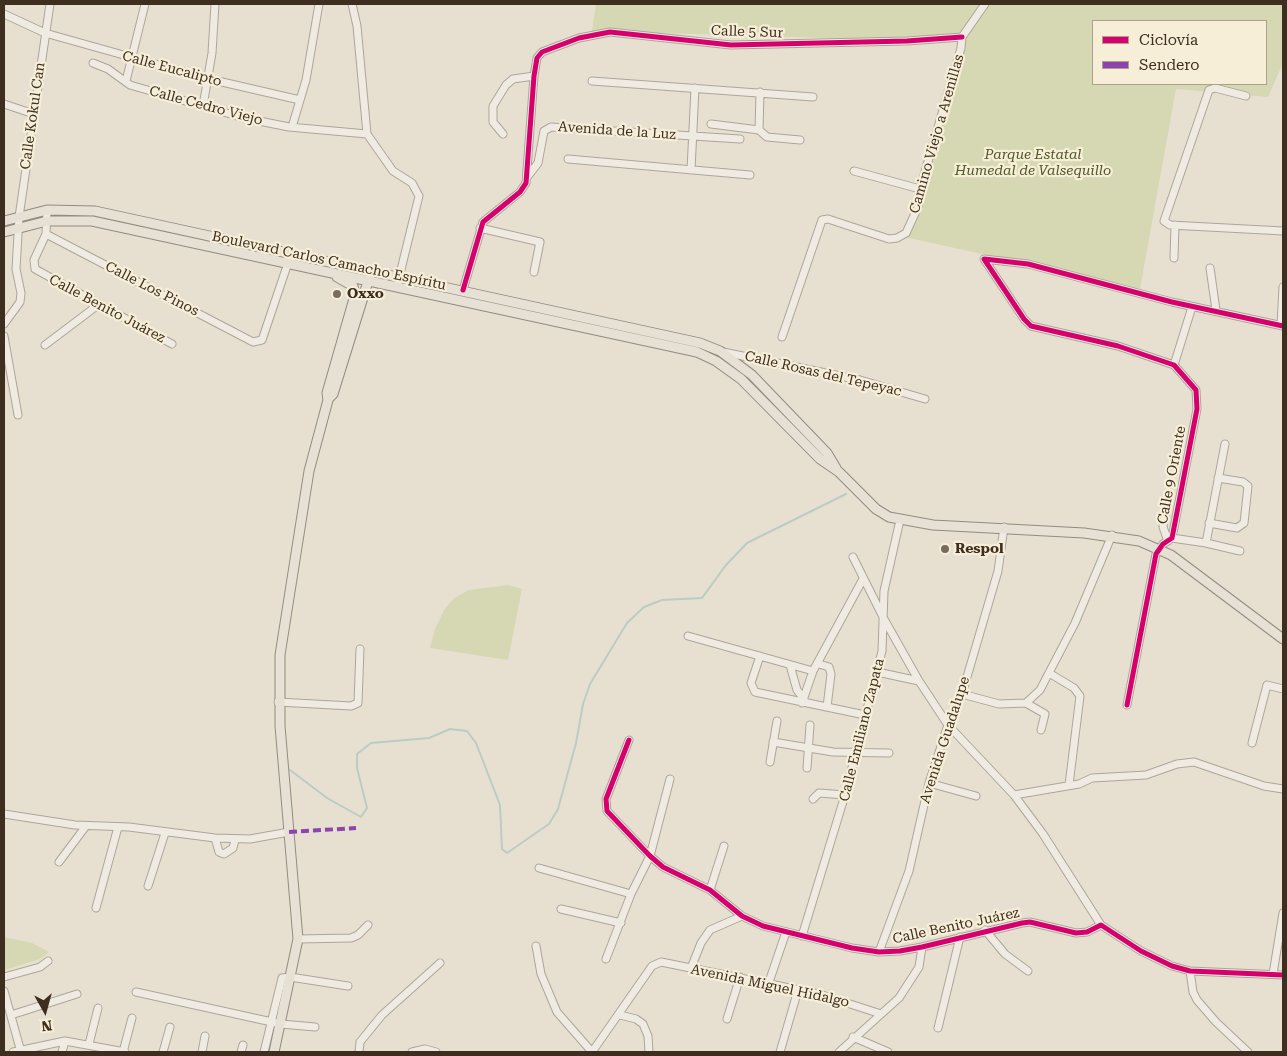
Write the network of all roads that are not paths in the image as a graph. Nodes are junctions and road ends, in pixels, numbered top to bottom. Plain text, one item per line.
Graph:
1 (50, 4) edge
2 (144, 4) edge
3 (215, 4) edge
4 (319, 4) edge
5 (352, 4) edge
6 (985, 4) edge
7 (4, 14) edge
8 (45, 33) junction
9 (962, 37) junction
10 (132, 58) junction
11 (93, 63) dead end
12 (534, 76) junction
13 (209, 79) junction
14 (126, 81) junction
15 (592, 81) dead end
16 (696, 88) junction
17 (760, 92) junction
18 (1246, 96) dead end
19 (813, 98) dead end
20 (300, 100) junction
21 (4, 104) edge
22 (203, 106) junction
23 (34, 114) junction
24 (711, 124) dead end
25 (292, 127) junction
26 (758, 130) junction
27 (367, 134) junction
28 (503, 134) dead end
29 (693, 136) junction
30 (740, 139) dead end
31 (800, 140) dead end
32 (568, 159) dead end
33 (691, 170) junction
34 (854, 171) dead end
35 (750, 175) dead end
36 (528, 176) junction
37 (920, 189) junction
38 (47, 210) junction
39 (19, 217) junction
40 (47, 220) junction
41 (4, 221) edge
42 (1175, 225) junction
43 (19, 228) junction
44 (480, 228) junction
45 (1283, 231) edge
46 (4, 232) edge
47 (46, 234) junction
48 (290, 253) junction
49 (1174, 258) dead end
50 (288, 264) junction
51 (1210, 268) dead end
52 (371, 270) junction
53 (534, 272) dead end
54 (331, 273) junction
55 (400, 277) junction
56 (369, 280) junction
57 (397, 286) junction
58 (1283, 287) edge
59 (463, 290) junction
60 (355, 291) junction
61 (365, 294) junction
62 (98, 305) junction
63 (1192, 306) junction
64 (1216, 310) junction
65 (4, 324) edge
66 (1282, 326) edge
67 (4, 336) edge
68 (782, 337) dead end
69 (45, 344) dead end
70 (172, 344) dead end
71 (720, 351) junction
72 (1174, 365) junction
73 (925, 399) dead end
74 (328, 400) junction
75 (18, 415) dead end
76 (1225, 444) dead end
77 (839, 472) junction
78 (1218, 478) junction
79 (1166, 510) dead end
80 (900, 520) junction
81 (1209, 523) junction
82 (1004, 527) junction
83 (1112, 535) junction
84 (1170, 540) junction
85 (1206, 542) junction
86 (1159, 548) junction
87 (1240, 551) dead end
88 (854, 558) dead end
89 (863, 579) junction
90 (884, 618) junction
91 (688, 636) dead end
92 (1283, 639) edge
93 (360, 650) dead end
94 (760, 656) junction
95 (819, 664) junction
96 (790, 665) junction
97 (813, 671) junction
98 (877, 672) junction
99 (1049, 673) junction
100 (919, 681) junction
101 (1283, 689) edge
102 (962, 694) junction
103 (803, 701) junction
104 (278, 702) junction
105 (1026, 703) junction
106 (1127, 705) dead end
107 (827, 707) junction
108 (866, 714) junction
109 (777, 721) dead end
110 (810, 725) dead end
111 (948, 725) junction
112 (1041, 730) dead end
113 (629, 740) dead end
114 (773, 742) junction
115 (1252, 743) dead end
116 (808, 748) junction
117 (856, 752) junction
118 (889, 753) dead end
119 (770, 762) dead end
120 (807, 768) dead end
121 (670, 779) dead end
122 (929, 783) junction
123 (1069, 785) junction
124 (1283, 789) edge
125 (1014, 794) junction
126 (845, 795) junction
127 (976, 796) dead end
128 (813, 799) dead end
129 (4, 814) edge
130 (86, 826) junction
131 (118, 828) junction
132 (289, 832) junction
133 (165, 833) junction
134 (216, 838) junction
135 (235, 840) junction
136 (724, 846) dead end
137 (650, 856) junction
138 (60, 862) dead end
139 (538, 868) dead end
140 (148, 886) dead end
141 (710, 890) junction
142 (631, 894) junction
143 (96, 908) dead end
144 (561, 909) dead end
145 (1283, 913) edge
146 (742, 916) junction
147 (621, 923) junction
148 (1101, 924) junction
149 (368, 925) dead end
150 (985, 930) junction
151 (786, 932) junction
152 (802, 936) junction
153 (960, 936) junction
154 (298, 939) junction
155 (536, 946) dead end
156 (922, 947) junction
157 (879, 952) junction
158 (606, 959) dead end
159 (48, 961) dead end
160 (440, 963) dead end
161 (691, 968) junction
162 (1028, 971) dead end
163 (1190, 971) junction
164 (1273, 974) junction
165 (1283, 975) edge
166 (4, 977) edge
167 (290, 977) junction
168 (740, 977) junction
169 (769, 982) junction
170 (348, 986) dead end
171 (4, 990) edge
172 (798, 990) junction
173 (136, 992) dead end
174 (77, 994) dead end
175 (98, 1008) dead end
176 (620, 1014) junction
177 (881, 1014) junction
178 (11, 1015) junction
179 (132, 1018) dead end
180 (727, 1019) dead end
181 (271, 1022) junction
182 (281, 1024) junction
183 (170, 1027) dead end
184 (315, 1027) dead end
185 (938, 1028) dead end
186 (205, 1036) dead end
187 (853, 1037) junction
188 (65, 1040) junction
189 (89, 1044) junction
190 (21, 1051) edge
191 (13, 1052) edge
192 (62, 1052) edge
193 (124, 1052) edge
194 (163, 1052) edge
195 (202, 1052) edge
196 (264, 1052) edge
197 (274, 1052) edge
198 (359, 1052) edge
199 (412, 1052) edge
200 (436, 1052) edge
201 (592, 1052) edge
202 (650, 1052) edge
203 (780, 1052) edge
204 (839, 1052) edge
205 (888, 1052) edge
206 (1248, 1052) edge

1 - 8 street, Calle Kokul Can
2 - 10 street
3 - 13 street
4 - 20 street
5 - 27 street
6 - 9 street, Camino Viejo a Arenillas
7 - 8 street, Calle Eucalipto
8 - 10 street, Calle Eucalipto
8 - 23 street, Calle Kokul Can
9 - 12 street, Calle 5 Sur
9 - 37 street, Camino Viejo a Arenillas
10 - 13 street, Calle Eucalipto
10 - 14 street
11 - 14 street, Calle Cedro Viejo
12 - 28 street
12 - 36 street
13 - 20 street, Calle Eucalipto
13 - 22 street
14 - 22 street, Calle Cedro Viejo
15 - 16 street
16 - 17 street
16 - 29 street
17 - 19 street
17 - 26 street
18 - 42 street
20 - 25 street
21 - 23 street
22 - 25 street, Calle Cedro Viejo
23 - 39 street, Calle Kokul Can
24 - 26 street
25 - 27 street, Calle Cedro Viejo
26 - 31 street
27 - 55 street
29 - 30 street, Avenida de la Luz
29 - 33 street
29 - 36 street, Avenida de la Luz
32 - 33 street
33 - 35 street
34 - 37 street
36 - 44 street, Avenida de la Luz
37 - 68 street, Camino Viejo a Arenillas
38 - 39 main road, Boulevard Carlos Camacho Espíritu
38 - 40 street, Calle Benito Juárez
38 - 48 main road, Boulevard Carlos Camacho Espíritu
39 - 41 main road, Boulevard Carlos Camacho Espíritu
39 - 43 street, Calle Kokul Can
40 - 43 main road, Boulevard Carlos Camacho Espíritu
40 - 47 street, Calle Benito Juárez
40 - 50 main road, Boulevard Carlos Camacho Espíritu
42 - 45 street
42 - 49 street
43 - 46 main road, Boulevard Carlos Camacho Espíritu
43 - 65 street, Calle Kokul Can
44 - 53 street
44 - 59 street
47 - 50 street, Calle Los Pinos
47 - 62 street, Calle Benito Juárez
48 - 50 street
48 - 52 main road, Boulevard Carlos Camacho Espíritu
50 - 54 main road, Boulevard Carlos Camacho Espíritu
51 - 64 street
52 - 55 main road, Boulevard Carlos Camacho Espíritu
52 - 56 main road
54 - 56 main road, Boulevard Carlos Camacho Espíritu
54 - 60 main road
55 - 57 street
55 - 59 main road, Boulevard Carlos Camacho Espíritu
56 - 57 main road, Boulevard Carlos Camacho Espíritu
56 - 61 main road
57 - 77 main road, Boulevard Carlos Camacho Espíritu
58 - 66 street
59 - 71 main road, Boulevard Carlos Camacho Espíritu
60 - 61 main road
60 - 74 main road
61 - 74 main road
62 - 69 street
62 - 70 street, Calle Benito Juárez
63 - 64 street
63 - 72 street
63 - 72 street
64 - 66 street
67 - 75 street
71 - 73 street, Calle Rosas del Tepeyac
71 - 77 main road, Boulevard Carlos Camacho Espíritu
72 - 84 street, Calle 9 Oriente
74 - 104 main road
76 - 78 street
77 - 80 main road, Boulevard Carlos Camacho Espíritu
78 - 81 street
78 - 81 street
79 - 84 street
80 - 82 main road, Boulevard Carlos Camacho Espíritu
80 - 90 street, Calle Emiliano Zapata
81 - 85 street
82 - 83 main road, Boulevard Carlos Camacho Espíritu
82 - 102 street, Avenida Guadalupe
83 - 86 main road, Boulevard Carlos Camacho Espíritu
83 - 99 street
84 - 85 street
84 - 86 street, Calle 9 Oriente
85 - 87 street
86 - 92 main road, Boulevard Carlos Camacho Espíritu
86 - 106 street
88 - 89 street
89 - 90 street
89 - 95 street
90 - 98 street, Calle Emiliano Zapata
90 - 100 street
91 - 94 street
93 - 104 street
94 - 96 street
94 - 103 street
95 - 97 street
95 - 107 street
96 - 97 street
96 - 103 street
97 - 103 street
98 - 100 street
98 - 108 street, Calle Emiliano Zapata
99 - 105 street
99 - 123 street
100 - 111 street
101 - 115 street
102 - 105 street
102 - 111 street, Avenida Guadalupe
103 - 107 street
104 - 132 main road
105 - 112 street
107 - 108 street
108 - 117 street, Calle Emiliano Zapata
109 - 114 street
110 - 116 street
111 - 122 street, Avenida Guadalupe
111 - 125 street
113 - 137 street, Calle Benito Juárez
114 - 116 street
114 - 119 street
116 - 117 street
116 - 120 street
117 - 118 street
117 - 126 street, Calle Emiliano Zapata
121 - 137 street
122 - 127 street
122 - 157 street, Avenida Guadalupe
123 - 124 street
123 - 125 street
125 - 148 street
126 - 128 street
126 - 152 street, Calle Emiliano Zapata
129 - 130 street
130 - 131 street
130 - 138 street
131 - 133 street
131 - 143 street
132 - 135 street
132 - 154 main road
133 - 134 street
133 - 140 street
134 - 135 street
134 - 135 street
136 - 141 street
137 - 141 street, Calle Benito Juárez
137 - 142 street
139 - 142 street
141 - 146 street, Calle Benito Juárez
142 - 147 street
144 - 147 street
145 - 164 street
146 - 151 street, Calle Benito Juárez
146 - 161 street
147 - 158 street
148 - 150 street, Calle Benito Juárez
148 - 163 street
149 - 154 street
150 - 153 street, Calle Benito Juárez
150 - 162 street
151 - 152 street, Calle Benito Juárez
151 - 169 street
152 - 157 street, Calle Benito Juárez
153 - 156 street, Calle Benito Juárez
153 - 185 street
154 - 167 main road
155 - 201 street
156 - 157 street, Calle Benito Juárez
156 - 177 street
159 - 166 street
160 - 198 street
161 - 168 street, Avenida Miguel Hidalgo
161 - 176 street, Avenida Miguel Hidalgo
163 - 164 street
163 - 206 street
164 - 165 street
167 - 170 street
167 - 181 street
167 - 182 main road
168 - 169 street, Avenida Miguel Hidalgo
168 - 180 street
169 - 172 street, Avenida Miguel Hidalgo
171 - 178 street
172 - 177 street, Avenida Miguel Hidalgo
172 - 203 street
173 - 181 street
174 - 178 street
175 - 189 street
176 - 201 street
176 - 202 street
177 - 187 street
178 - 190 street
179 - 193 street
181 - 182 street
181 - 196 street
182 - 184 street
182 - 197 main road
183 - 194 street
186 - 195 street
187 - 204 street
187 - 205 street
188 - 189 street
188 - 190 street
188 - 192 street
189 - 193 street
190 - 191 street
199 - 200 street

